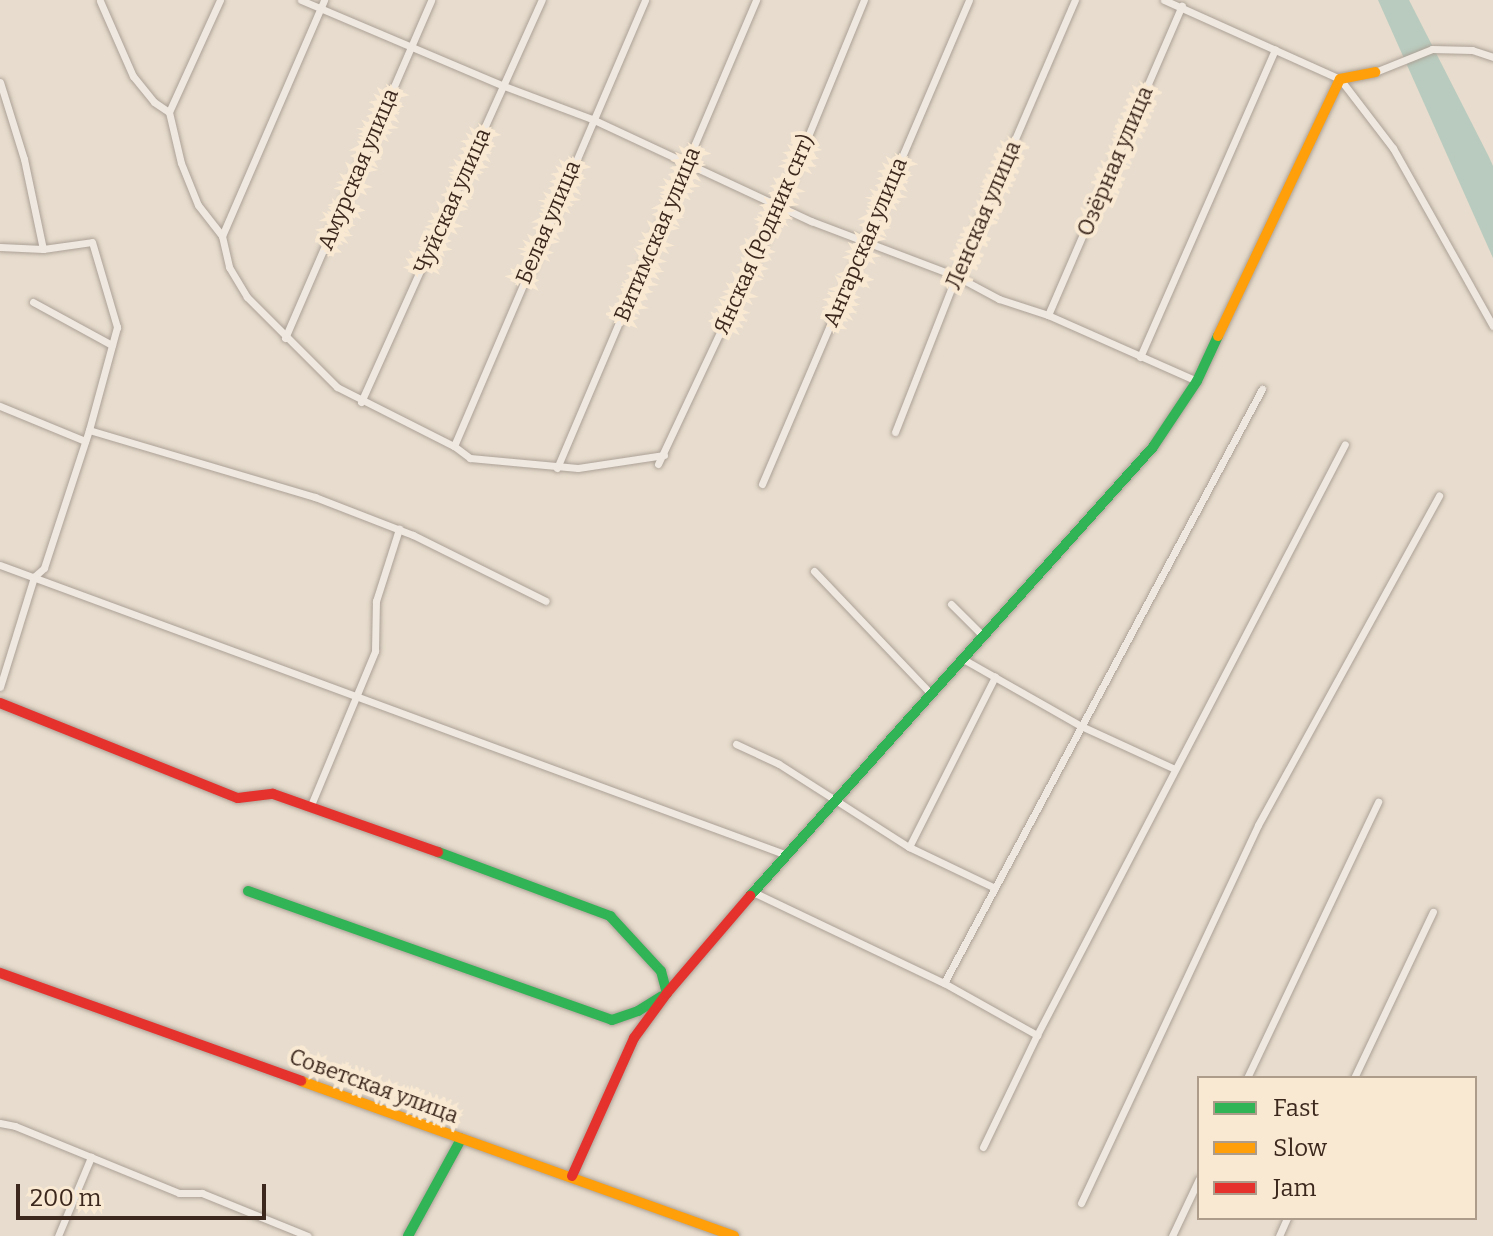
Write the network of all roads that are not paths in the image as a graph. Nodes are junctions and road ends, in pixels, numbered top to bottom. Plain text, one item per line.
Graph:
1 (100, 0) edge
2 (220, 0) edge
3 (301, 0) edge
4 (431, 0) edge
5 (542, 0) edge
6 (645, 0) edge
7 (756, 0) edge
8 (864, 0) edge
9 (969, 0) edge
10 (1075, 0) edge
11 (1164, 0) edge
12 (322, 4) edge
13 (1182, 6) junction
14 (411, 46) junction
15 (1275, 49) junction
16 (1493, 57) edge
17 (1375, 72) joint
18 (1340, 79) junction
19 (0, 82) edge
20 (504, 86) junction
21 (2, 98) edge
22 (169, 112) junction
23 (592, 119) junction
24 (688, 162) junction
25 (779, 207) junction
26 (222, 236) junction
27 (864, 241) junction
28 (0, 247) edge
29 (43, 249) junction
30 (956, 276) junction
31 (33, 302) dead end
32 (1048, 315) junction
33 (1493, 326) edge
34 (285, 338) junction
35 (112, 345) junction
36 (1140, 357) junction
37 (1197, 381) junction
38 (1262, 389) dead end
39 (361, 402) junction
40 (0, 406) edge
41 (89, 430) junction
42 (895, 432) dead end
43 (85, 441) junction
44 (1345, 444) dead end
45 (454, 446) junction
46 (664, 455) junction
47 (658, 464) dead end
48 (557, 468) junction
49 (762, 484) dead end
50 (1439, 496) dead end
51 (399, 529) junction
52 (0, 565) edge
53 (814, 571) dead end
54 (34, 577) junction
55 (546, 601) dead end
56 (951, 604) dead end
57 (983, 636) junction
58 (963, 659) junction
59 (995, 677) junction
60 (0, 687) edge
61 (932, 695) junction
62 (356, 697) junction
63 (0, 703) edge
64 (1081, 726) junction
65 (736, 744) dead end
66 (1175, 769) junction
67 (835, 800) junction
68 (1378, 802) dead end
69 (311, 805) junction
70 (909, 847) junction
71 (787, 855) junction
72 (995, 888) junction
73 (248, 891) dead end
74 (753, 892) junction
75 (1433, 912) dead end
76 (0, 973) edge
77 (944, 983) junction
78 (667, 993) junction
79 (1037, 1035) junction
80 (1248, 1076) edge
81 (1355, 1076) edge
82 (0, 1123) edge
83 (461, 1139) junction
84 (983, 1147) dead end
85 (91, 1157) junction
86 (572, 1176) junction
87 (1197, 1183) edge
88 (1081, 1203) dead end
89 (58, 1236) edge
90 (308, 1236) edge
91 (408, 1236) edge
92 (734, 1236) edge
93 (1172, 1236) edge

1 - 22 street
2 - 22 street
3 - 12 street
4 - 14 street, Амурская улица
5 - 20 street, Чуйская улица
6 - 23 street, Белая улица
7 - 24 street, Витимская улица
8 - 25 street, Янская (Родник снт)
9 - 27 street, Ангарская улица
10 - 30 street, Ленская улица
11 - 13 street
12 - 14 street
12 - 26 street
13 - 15 street
13 - 32 street, Озёрная улица
14 - 20 street
14 - 34 street, Амурская улица
15 - 18 street
15 - 36 street
16 - 17 street
17 - 18 street
18 - 33 street
18 - 37 street
19 - 21 street
20 - 23 street
20 - 39 street, Чуйская улица
21 - 29 street
22 - 26 street
23 - 24 street
23 - 45 street, Белая улица
24 - 25 street
24 - 48 street, Витимская улица
25 - 27 street
25 - 46 street, Янская (Родник снт)
26 - 34 street
27 - 30 street
27 - 49 street, Ангарская улица
28 - 29 street
29 - 35 street
30 - 32 street
30 - 42 street, Ленская улица
31 - 35 street
32 - 36 street
34 - 39 street
35 - 41 street
36 - 37 street
37 - 57 street
38 - 64 street
39 - 45 street
40 - 43 street
41 - 43 street
41 - 51 street
43 - 54 street
44 - 66 street
45 - 48 street
46 - 47 street, Янская (Родник снт)
46 - 48 street
50 - 88 street
51 - 55 street
51 - 62 street
52 - 54 street
53 - 61 street
54 - 60 street
54 - 62 street
56 - 57 street
57 - 58 street
58 - 59 street
58 - 61 street
59 - 64 street
59 - 70 street
61 - 67 street
62 - 69 street
62 - 71 street
63 - 69 street
64 - 66 street
64 - 72 street
65 - 67 street
66 - 79 street
67 - 70 street
67 - 71 street
68 - 80 street
69 - 78 street
70 - 72 street
71 - 74 street
72 - 77 street
73 - 78 street
74 - 77 street
74 - 78 street
75 - 81 street
76 - 83 street, Советская улица
77 - 79 street
78 - 86 street
79 - 84 street
82 - 85 street
83 - 86 street, Советская улица
83 - 91 street
85 - 89 street
85 - 90 street
86 - 92 street, Советская улица
87 - 93 street

